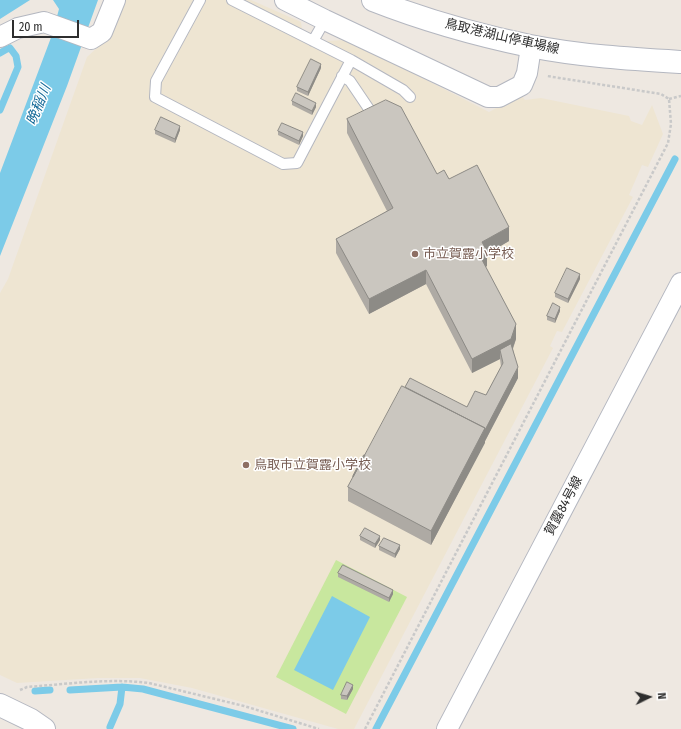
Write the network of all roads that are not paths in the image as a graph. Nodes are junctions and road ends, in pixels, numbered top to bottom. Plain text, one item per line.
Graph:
1 (115, 0) edge
2 (200, 0) edge
3 (232, 0) edge
4 (285, 0) edge
5 (373, 0) edge
6 (325, 20) junction
7 (0, 37) edge
8 (314, 41) junction
9 (531, 46) junction
10 (351, 60) junction
11 (681, 62) edge
12 (342, 76) junction
13 (410, 98) dead end
14 (373, 115) edge
15 (681, 283) edge
16 (7, 698) edge
17 (44, 729) edge
18 (447, 729) edge

1 - 7 street
2 - 12 lane
3 - 8 lane
4 - 6 street
5 - 9 main road, 鳥取港湖山停車場線
6 - 8 lane
6 - 9 street
8 - 10 lane
9 - 11 main road, 鳥取港湖山停車場線
10 - 12 lane
10 - 13 lane
12 - 14 lane
15 - 18 street, 賀露84号線
16 - 17 main road

